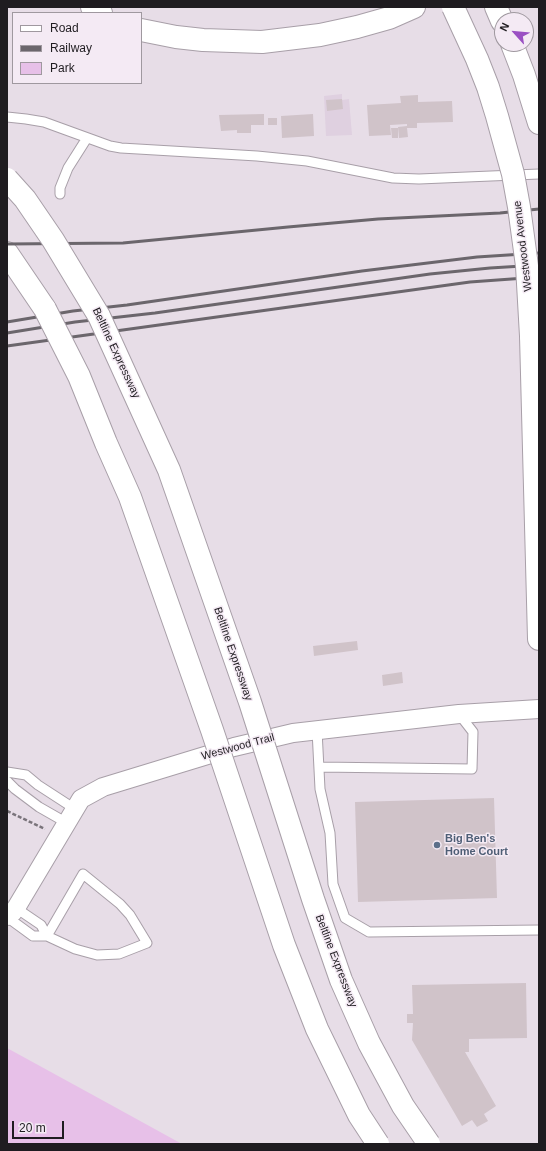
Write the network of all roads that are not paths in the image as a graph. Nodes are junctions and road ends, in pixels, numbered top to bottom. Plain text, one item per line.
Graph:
1 (414, 7) edge
2 (453, 7) edge
3 (142, 30) edge
4 (515, 52) edge
5 (7, 117) edge
6 (539, 124) edge
7 (87, 138) junction
8 (539, 174) edge
9 (7, 179) edge
10 (60, 194) dead end
11 (7, 253) edge
12 (539, 639) edge
13 (539, 709) edge
14 (459, 714) junction
15 (317, 730) junction
16 (319, 767) junction
17 (7, 772) edge
18 (7, 781) edge
19 (67, 823) junction
20 (10, 914) edge
21 (539, 930) edge
22 (47, 936) junction
23 (378, 1144) edge
24 (429, 1144) edge

1 - 3 main road
2 - 12 main road, Westwood Avenue, bridge
4 - 6 main road
5 - 7 lane
7 - 8 lane
7 - 10 lane
9 - 24 main road, Beltline Expressway, bridge
11 - 23 main road, bridge
13 - 14 street, Westwood Trail
14 - 15 street, Westwood Trail
14 - 16 lane
15 - 16 lane
15 - 19 street, Westwood Trail
16 - 21 lane
17 - 19 lane
18 - 19 lane
19 - 20 street, Westwood Trail
20 - 22 lane
20 - 22 lane
22 - 22 lane

